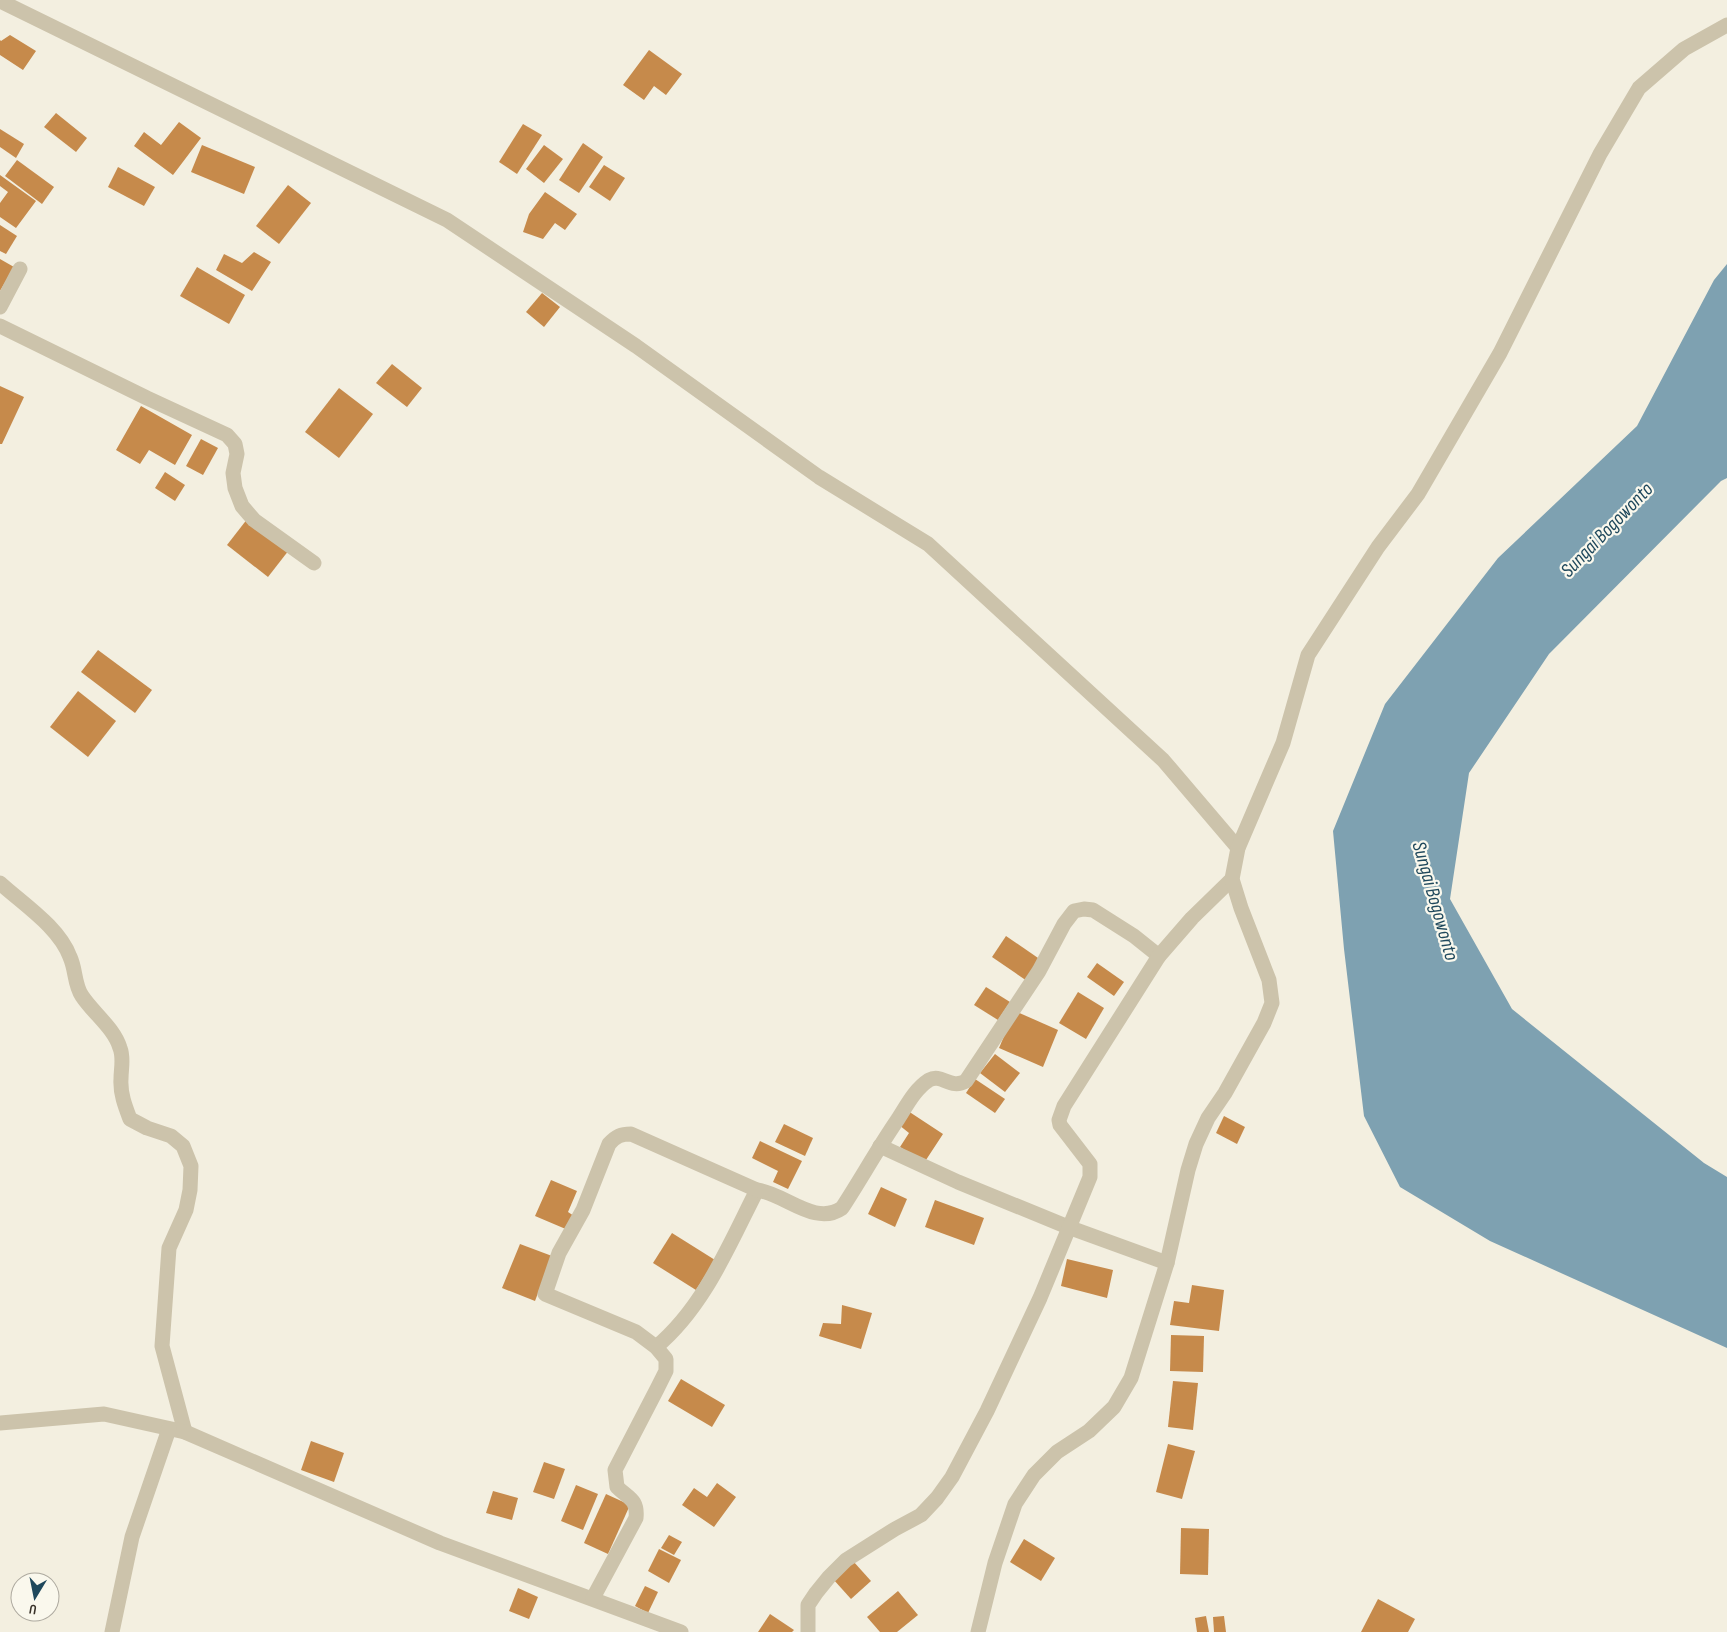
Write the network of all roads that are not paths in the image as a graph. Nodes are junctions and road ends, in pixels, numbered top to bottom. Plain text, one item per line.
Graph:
1 (0, 1) edge
2 (1727, 25) edge
3 (20, 269) dead end
4 (0, 306) edge
5 (0, 326) edge
6 (314, 563) dead end
7 (1238, 848) junction
8 (1232, 879) junction
9 (0, 883) edge
10 (1159, 956) junction
11 (880, 1146) junction
12 (757, 1190) junction
13 (1068, 1228) junction
14 (1167, 1263) junction
15 (656, 1348) junction
16 (0, 1422) edge
17 (169, 1429) junction
18 (186, 1432) junction
19 (593, 1598) junction
20 (112, 1632) edge
21 (681, 1632) edge
22 (808, 1632) edge
23 (978, 1632) edge

1 - 7 street
2 - 7 street
3 - 4 street
5 - 6 street
7 - 8 street
8 - 10 street
8 - 14 street
9 - 18 street
10 - 11 street
10 - 13 street
11 - 12 street
11 - 13 street
12 - 15 street
12 - 15 street
13 - 14 street
13 - 22 street
14 - 23 street
15 - 19 street
16 - 17 street
17 - 18 street
17 - 20 street
18 - 19 street
19 - 21 street

